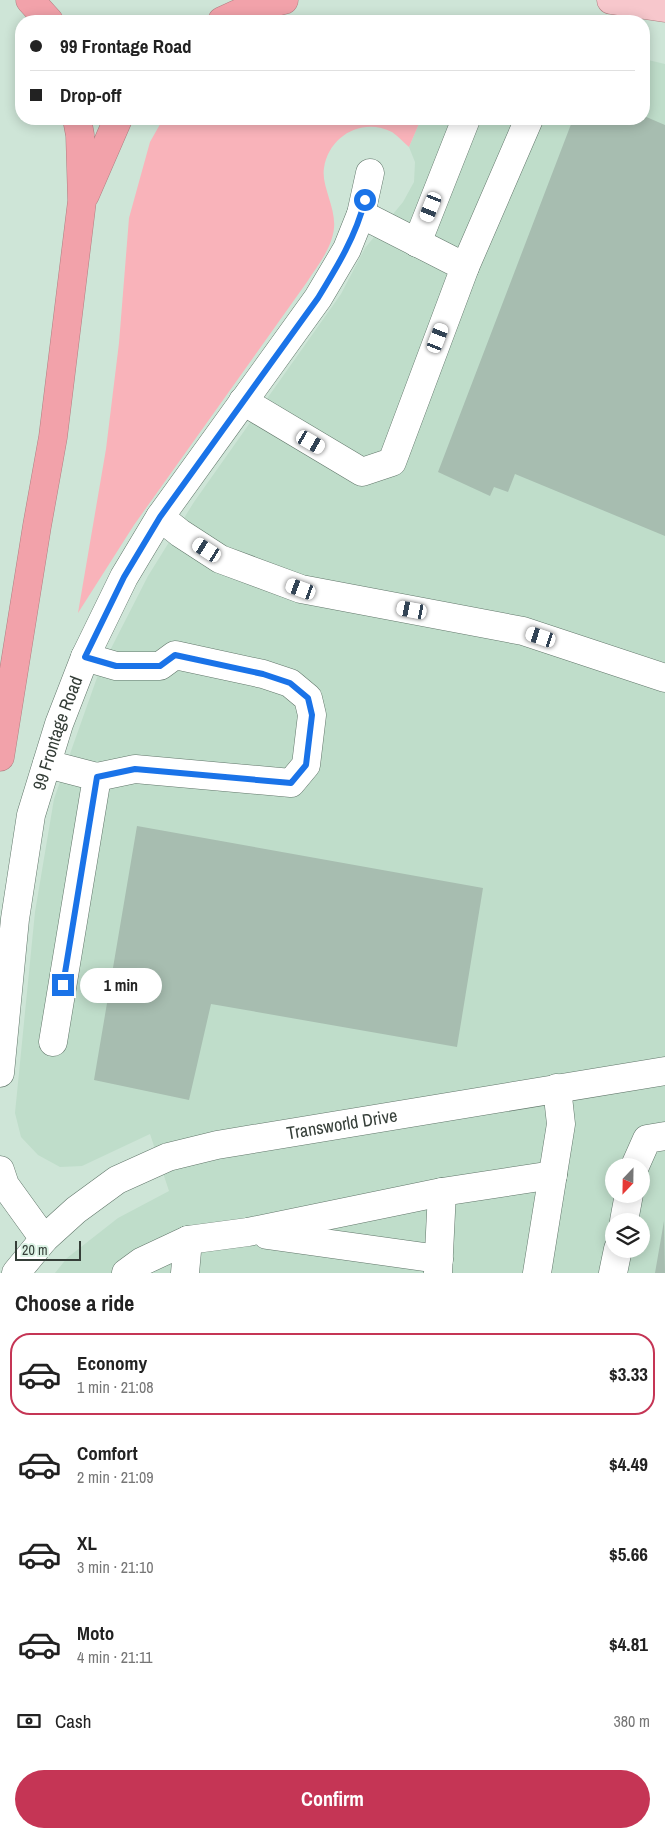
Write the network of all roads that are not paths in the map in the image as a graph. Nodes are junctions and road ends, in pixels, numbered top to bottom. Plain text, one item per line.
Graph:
1 (30, 0) edge
2 (284, 0) edge
3 (611, 0) edge
4 (665, 8) edge
5 (44, 15) edge
6 (234, 15) edge
7 (78, 125) edge
8 (115, 125) edge
9 (464, 125) edge
10 (526, 125) edge
11 (370, 173) dead end
12 (82, 201) junction
13 (361, 214) junction
14 (417, 243) junction
15 (465, 267) junction
16 (243, 401) junction
17 (160, 517) junction
18 (85, 657) junction
19 (665, 678) edge
20 (0, 757) edge
21 (47, 764) junction
22 (97, 777) junction
23 (53, 1042) dead end
24 (665, 1071) edge
25 (0, 1073) edge
26 (557, 1088) junction
27 (665, 1136) edge
28 (638, 1158) edge
29 (0, 1170) edge
30 (553, 1174) junction
31 (442, 1192) junction
32 (248, 1232) junction
33 (44, 1239) junction
34 (188, 1240) junction
35 (616, 1258) edge
36 (438, 1266) edge
37 (16, 1273) edge
38 (126, 1273) edge
39 (185, 1273) edge
40 (537, 1273) edge
41 (613, 1273) edge

1 - 5 highway
2 - 6 highway
3 - 4 main road
7 - 12 highway
8 - 12 highway
9 - 14 street
10 - 15 street
11 - 13 street, 99 Frontage Road
12 - 20 highway
13 - 14 street
13 - 16 street, 99 Frontage Road
14 - 15 street
15 - 16 street
16 - 17 street, 99 Frontage Road
17 - 18 street, 99 Frontage Road
17 - 19 street
18 - 21 street, 99 Frontage Road
18 - 22 street
21 - 22 street
21 - 25 street, 99 Frontage Road
22 - 23 street
24 - 26 street, Transworld Drive
26 - 30 street
26 - 33 street, Transworld Drive
27 - 28 street
29 - 33 street
30 - 31 street
30 - 40 street
31 - 32 street
31 - 36 street
32 - 34 street
32 - 36 street
33 - 37 street
34 - 38 street
34 - 39 street
35 - 41 street

